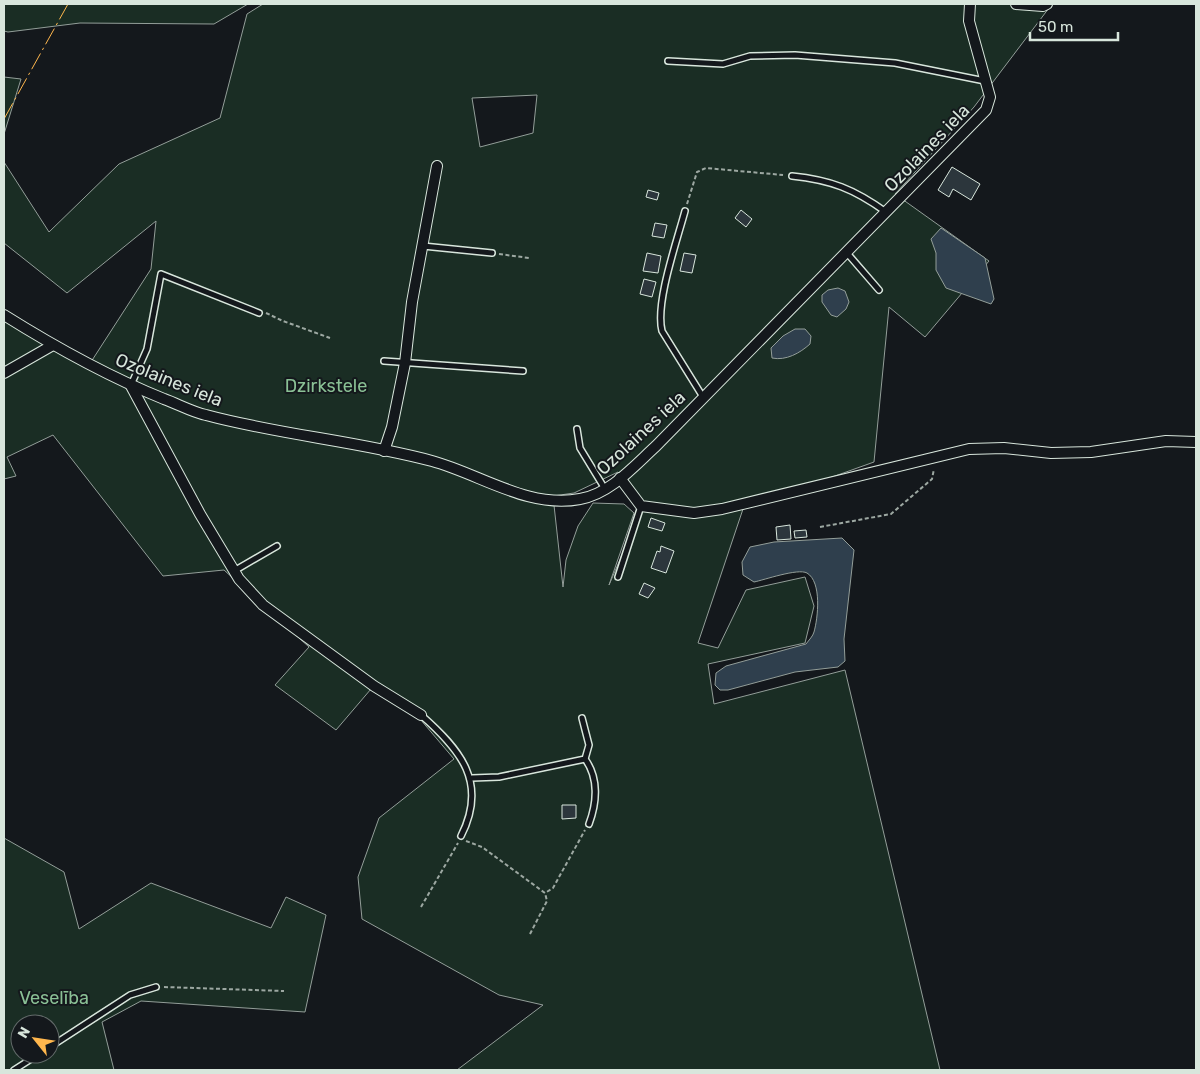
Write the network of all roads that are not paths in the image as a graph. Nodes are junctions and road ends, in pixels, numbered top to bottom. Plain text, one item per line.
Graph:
1 (970, 4) edge
2 (1016, 4) edge
3 (1047, 4) edge
4 (668, 61) dead end
5 (986, 81) junction
6 (437, 166) dead end
7 (792, 176) road end
8 (685, 211) road end
9 (887, 213) junction
10 (422, 246) junction
11 (492, 253) road end
12 (847, 253) junction
13 (879, 290) dead end
14 (259, 312) road end
15 (4, 315) edge
16 (53, 345) junction
17 (384, 361) dead end
18 (405, 363) junction
19 (523, 371) dead end
20 (4, 373) edge
21 (131, 386) junction
22 (704, 397) junction
23 (577, 428) dead end
24 (1196, 442) edge
25 (384, 451) junction
26 (620, 478) junction
27 (605, 489) junction
28 (641, 506) junction
29 (277, 546) dead end
30 (234, 571) junction
31 (618, 577) dead end
32 (421, 715) joint
33 (582, 718) dead end
34 (585, 759) junction
35 (472, 778) junction
36 (589, 824) road end
37 (461, 836) road end
38 (156, 987) road end
39 (60, 1041) edge

1 - 5 street, Ozolaines iela
2 - 3 street
4 - 5 lane
5 - 9 street, Ozolaines iela
6 - 10 street
7 - 9 lane
8 - 22 lane
9 - 12 street, Ozolaines iela
10 - 11 lane
10 - 18 street
12 - 13 lane
12 - 22 street, Ozolaines iela
14 - 21 lane
15 - 16 street, Ozolaines iela
16 - 20 street
16 - 21 street, Ozolaines iela
17 - 18 lane
18 - 19 lane
18 - 25 street
21 - 25 street, Ozolaines iela
21 - 30 street
22 - 26 street, Ozolaines iela
23 - 27 lane
24 - 28 street
25 - 27 street, Ozolaines iela
26 - 27 street, Ozolaines iela
26 - 28 street
28 - 31 lane
29 - 30 lane
30 - 32 street
32 - 35 lane
33 - 34 lane
34 - 35 lane
34 - 36 lane
35 - 37 lane
38 - 39 lane

